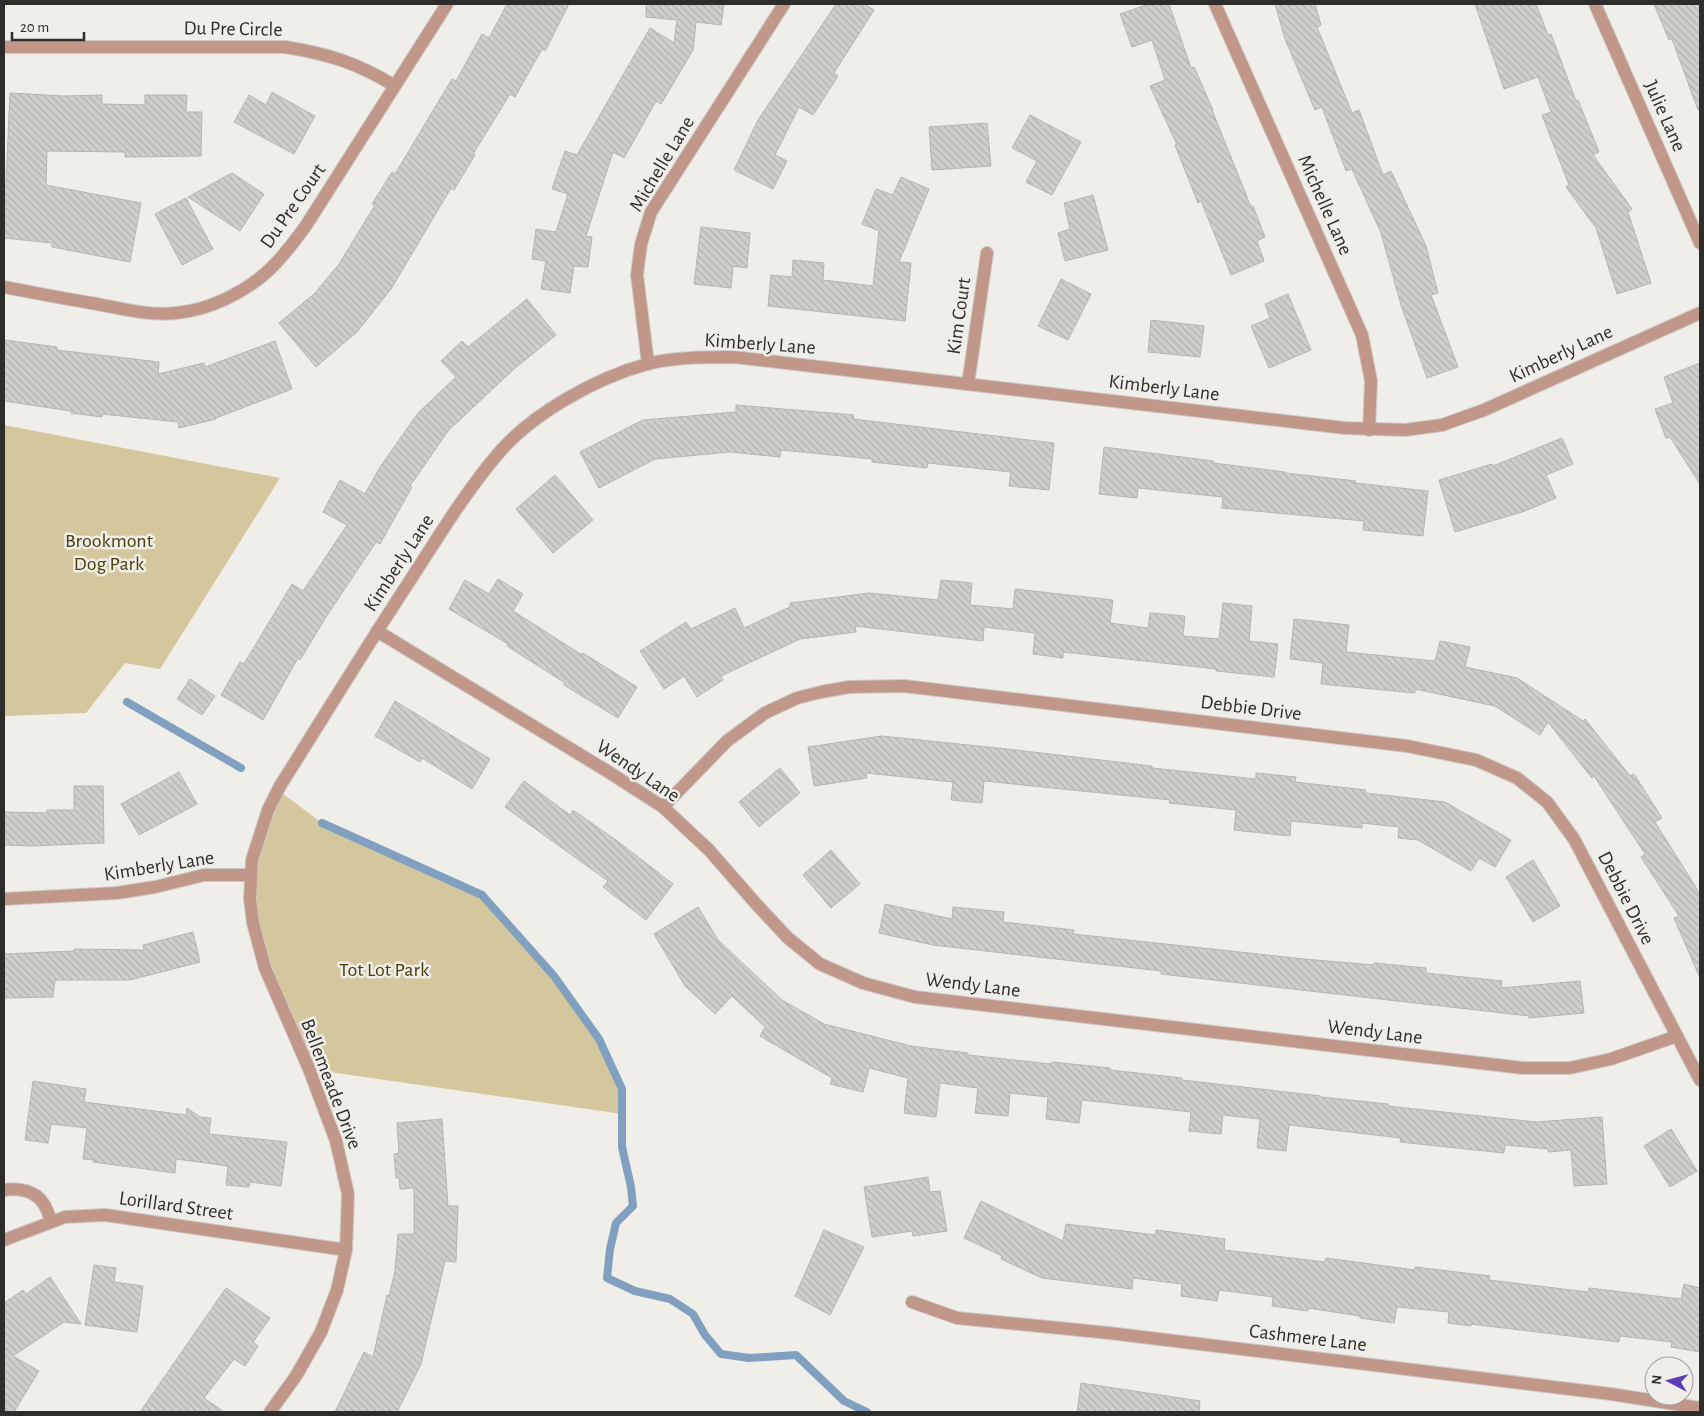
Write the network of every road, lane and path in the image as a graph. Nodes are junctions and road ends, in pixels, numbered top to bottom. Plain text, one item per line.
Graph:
1 (447, 4) edge
2 (784, 4) edge
3 (1215, 4) edge
4 (1595, 4) edge
5 (4, 47) edge
6 (395, 86) junction
7 (1700, 243) edge
8 (987, 253) dead end
9 (4, 287) edge
10 (1700, 313) edge
11 (648, 364) junction
12 (968, 384) junction
13 (1368, 430) junction
14 (377, 632) junction
15 (663, 807) junction
16 (251, 875) junction
17 (4, 899) edge
18 (1677, 1036) junction
19 (1700, 1080) edge
20 (4, 1190) edge
21 (51, 1221) junction
22 (4, 1240) edge
23 (346, 1250) junction
24 (912, 1302) dead end
25 (1700, 1408) edge
26 (270, 1412) edge

1 - 6 street, Du Pre Court
2 - 11 street, Michelle Lane
3 - 13 street, Michelle Lane
4 - 7 street, Julie Lane
5 - 6 street, Du Pre Circle
6 - 9 street, Du Pre Court
8 - 12 street, Kim Court
10 - 13 street, Kimberly Lane
11 - 12 street, Kimberly Lane
11 - 14 street, Kimberly Lane
12 - 13 street, Kimberly Lane
14 - 15 street, Wendy Lane
14 - 16 street, Kimberly Lane
15 - 18 street, Wendy Lane
15 - 18 street, Debbie Drive
16 - 17 street, Kimberly Lane
16 - 23 street, Bellemeade Drive
18 - 19 street, Debbie Drive
20 - 21 street
21 - 22 street, Lorillard Street
21 - 23 street, Lorillard Street
23 - 26 street, Bellemeade Drive
24 - 25 street, Cashmere Lane

